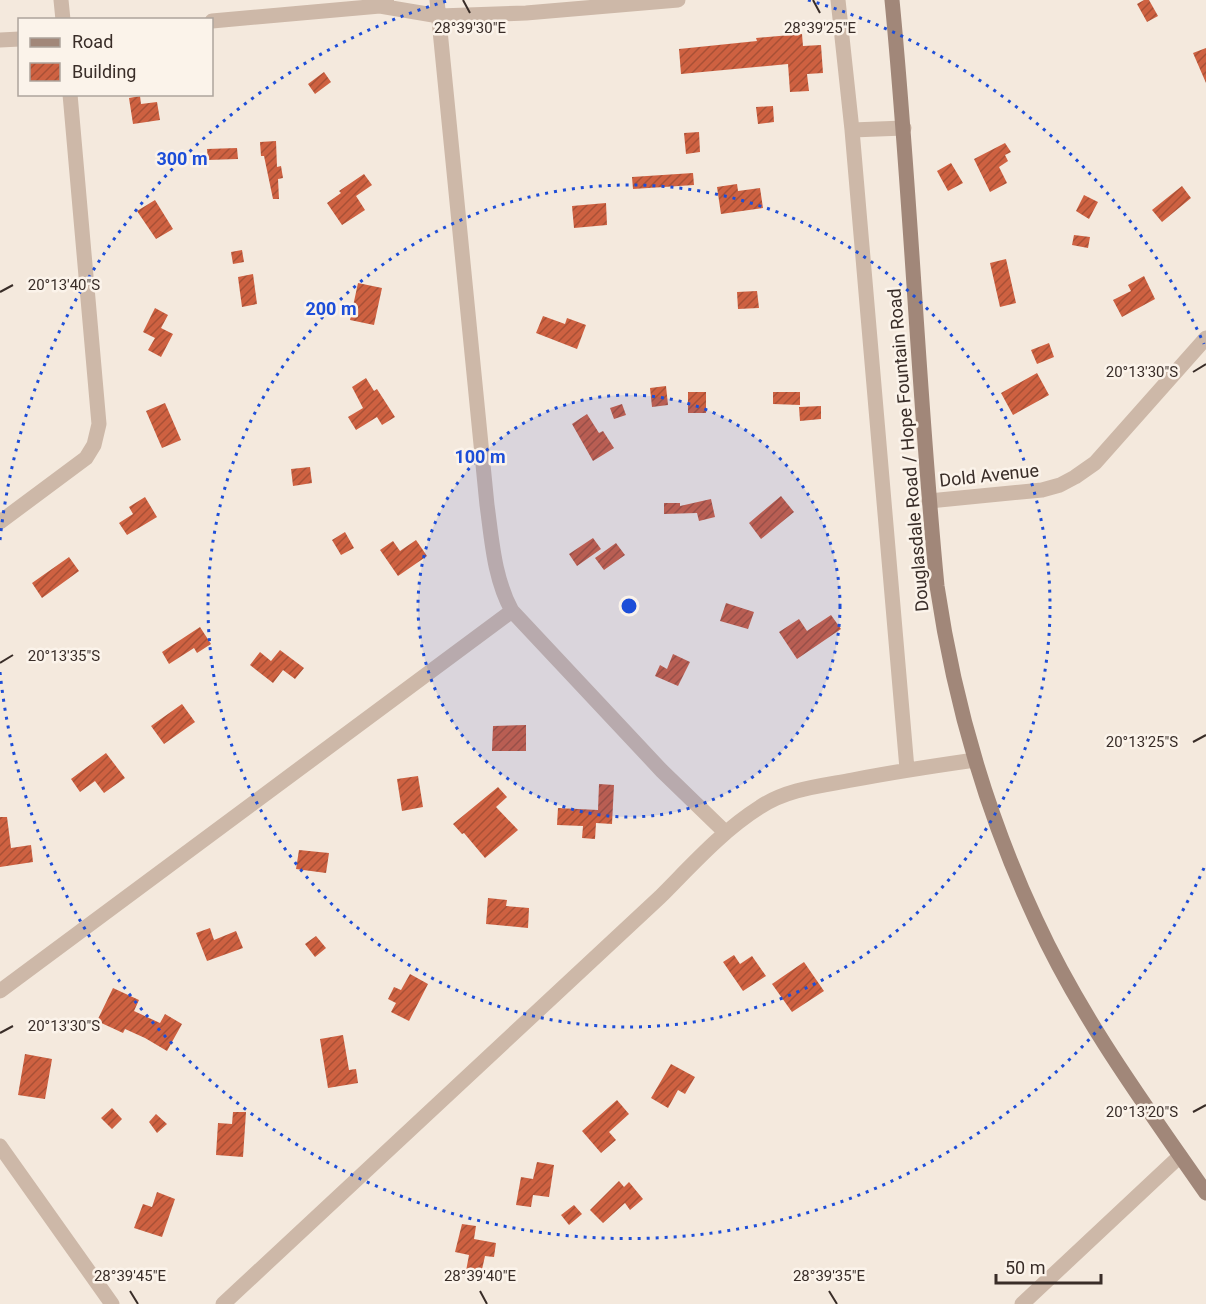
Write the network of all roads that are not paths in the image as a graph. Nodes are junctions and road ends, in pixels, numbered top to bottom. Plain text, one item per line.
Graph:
1 (61, 0) edge
2 (397, 0) edge
3 (437, 0) edge
4 (678, 0) edge
5 (838, 0) edge
6 (892, 0) edge
7 (380, 6) junction
8 (439, 16) junction
9 (63, 18) edge
10 (213, 21) edge
11 (18, 39) edge
12 (0, 40) edge
13 (70, 96) edge
14 (904, 128) junction
15 (852, 130) junction
16 (1206, 338) edge
17 (929, 501) junction
18 (0, 522) edge
19 (512, 611) junction
20 (975, 760) junction
21 (907, 769) junction
22 (725, 832) junction
23 (0, 991) edge
24 (0, 1146) edge
25 (1180, 1156) junction
26 (1206, 1193) edge
27 (112, 1304) edge
28 (223, 1304) edge
29 (1022, 1304) edge

1 - 9 street
2 - 7 street
3 - 8 street
4 - 8 street
5 - 15 street
6 - 14 main road, Douglasdale Road / Hope Fountain Road
7 - 8 street
7 - 10 street
8 - 19 street
11 - 12 street
13 - 18 street
14 - 15 street
14 - 17 main road, Douglasdale Road / Hope Fountain Road
15 - 21 street
16 - 17 street, Dold Avenue
17 - 20 main road, Douglasdale Road / Hope Fountain Road
19 - 22 street
19 - 23 street
20 - 21 street
20 - 25 main road, Douglasdale Road / Hope Fountain Road
21 - 22 street
22 - 28 street
24 - 27 street
25 - 26 main road, Douglasdale Road / Hope Fountain Road
25 - 29 street

